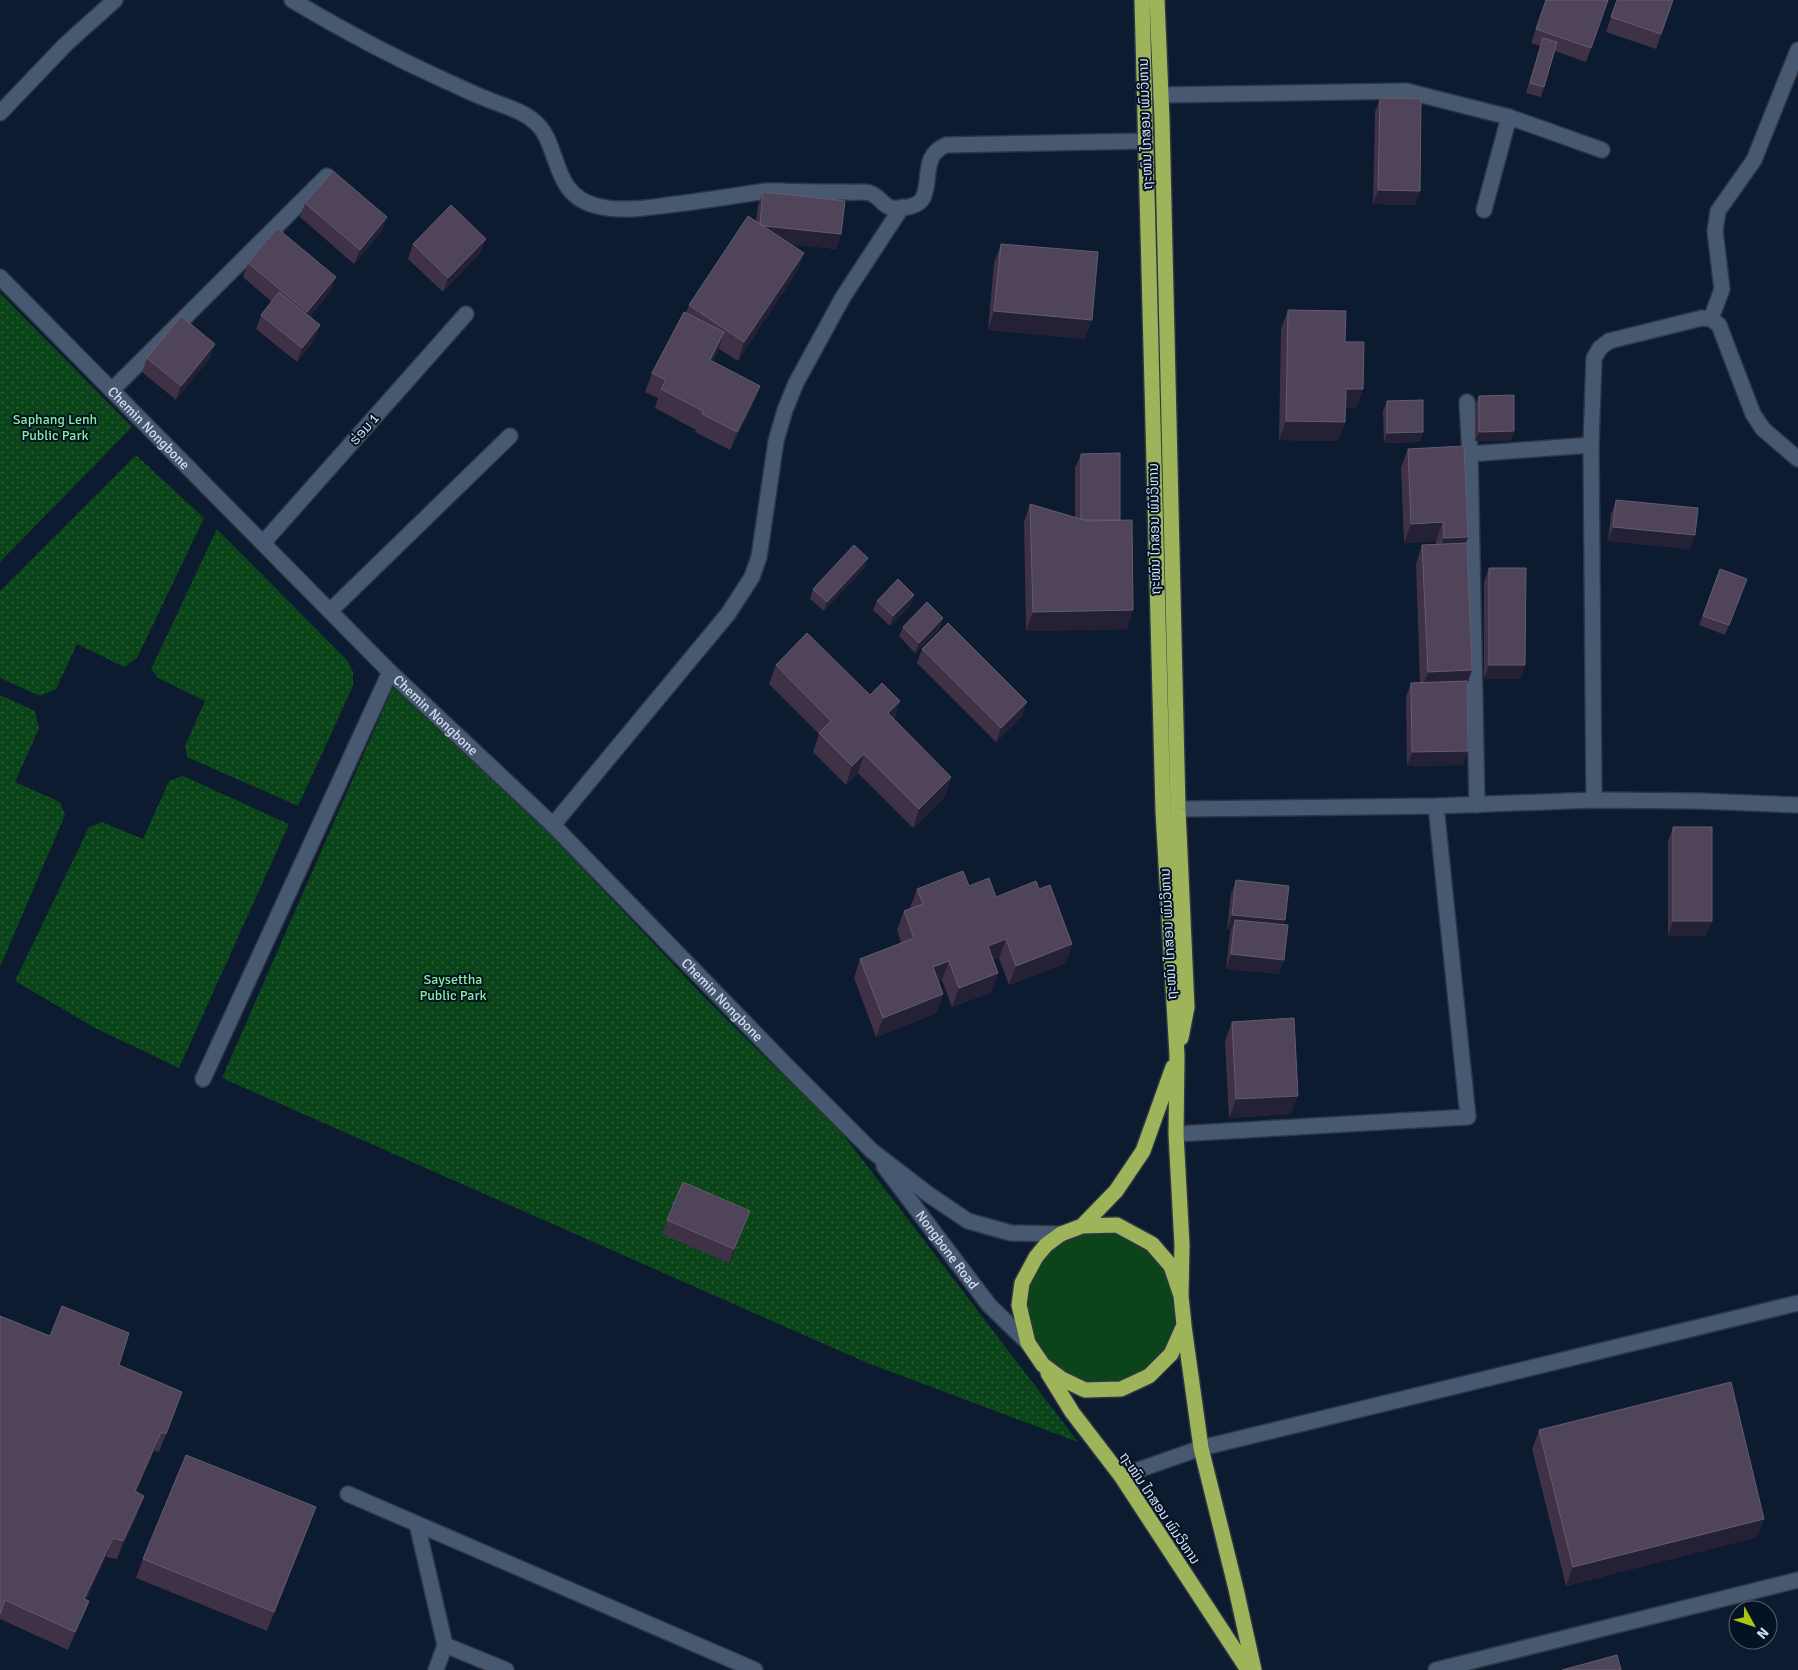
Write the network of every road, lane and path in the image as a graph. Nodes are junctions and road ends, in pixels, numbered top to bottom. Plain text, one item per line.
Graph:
1 (115, 0) edge
2 (292, 0) edge
3 (1142, 0) edge
4 (1157, 0) edge
5 (1798, 50) edge
6 (1160, 95) junction
7 (0, 113) edge
8 (1509, 117) junction
9 (1146, 141) junction
10 (1602, 150) dead end
11 (327, 176) edge
12 (902, 207) junction
13 (1484, 210) dead end
14 (0, 276) edge
15 (466, 314) dead end
16 (1711, 319) junction
17 (112, 390) junction
18 (1467, 402) dead end
19 (510, 436) dead end
20 (1591, 445) junction
21 (1470, 454) junction
22 (1798, 459) edge
23 (263, 543) junction
24 (330, 611) junction
25 (390, 672) junction
26 (1594, 800) junction
27 (1477, 804) junction
28 (1798, 805) edge
29 (1436, 806) junction
30 (1178, 809) junction
31 (553, 825) junction
32 (1176, 1056) junction
33 (202, 1079) dead end
34 (1176, 1134) junction
35 (872, 1151) junction
36 (1082, 1226) junction
37 (1061, 1234) junction
38 (1181, 1296) junction
39 (1798, 1303) edge
40 (1184, 1324) junction
41 (1028, 1343) junction
42 (1043, 1365) junction
43 (1201, 1448) junction
44 (1121, 1476) junction
45 (348, 1494) dead end
46 (417, 1524) junction
47 (1798, 1580) edge
48 (445, 1645) junction
49 (436, 1670) edge
50 (506, 1670) edge
51 (755, 1670) edge
52 (1248, 1670) edge
53 (1254, 1670) edge
54 (1436, 1670) edge

1 - 7 street
2 - 12 street
3 - 9 highway, ຖະໜົນ ໄກສອນ ພົມວິຫານ
4 - 6 highway, ຖະໜົນ ໄກສອນ ພົມວິຫານ
5 - 16 street
6 - 8 street
6 - 30 highway, ຖະໜົນ ໄກສອນ ພົມວິຫານ
8 - 10 street
8 - 13 street
9 - 12 street
9 - 32 highway, ຖະໜົນ ໄກສອນ ພົມວິຫານ
11 - 17 street
12 - 31 street
14 - 17 street, Chemin Nongbone
15 - 23 street, ຮ່ອມ 1
16 - 20 street
16 - 22 street
17 - 23 street, Chemin Nongbone
18 - 21 street
19 - 24 street
20 - 21 street
20 - 26 street
21 - 27 street
23 - 24 street, Chemin Nongbone
24 - 25 street, Chemin Nongbone
25 - 31 street, Chemin Nongbone
25 - 33 street
26 - 27 street
26 - 28 street
27 - 29 street
29 - 30 street
29 - 34 street
30 - 32 highway, ຖະໜົນ ໄກສອນ ພົມວິຫານ
31 - 35 street, Chemin Nongbone
32 - 34 highway, ຖະໜົນ ໄກສອນ ພົມວິຫານ
32 - 36 highway, ຖະໜົນ ໄກສອນ ພົມວິຫານ
34 - 38 highway, ຖະໜົນ ໄກສອນ ພົມວິຫານ
35 - 37 street
35 - 41 street, Nongbone Road
36 - 37 highway
36 - 38 highway
37 - 41 highway
38 - 40 highway
39 - 43 street
40 - 42 highway
40 - 43 highway
41 - 42 highway
42 - 44 highway, ຖະໜົນ ໄກສອນ ພົມວິຫານ
43 - 44 street
43 - 53 highway
44 - 52 highway, ຖະໜົນ ໄກສອນ ພົມວິຫານ
45 - 46 street
46 - 48 street
46 - 51 street
47 - 54 street
48 - 49 street
48 - 50 street

